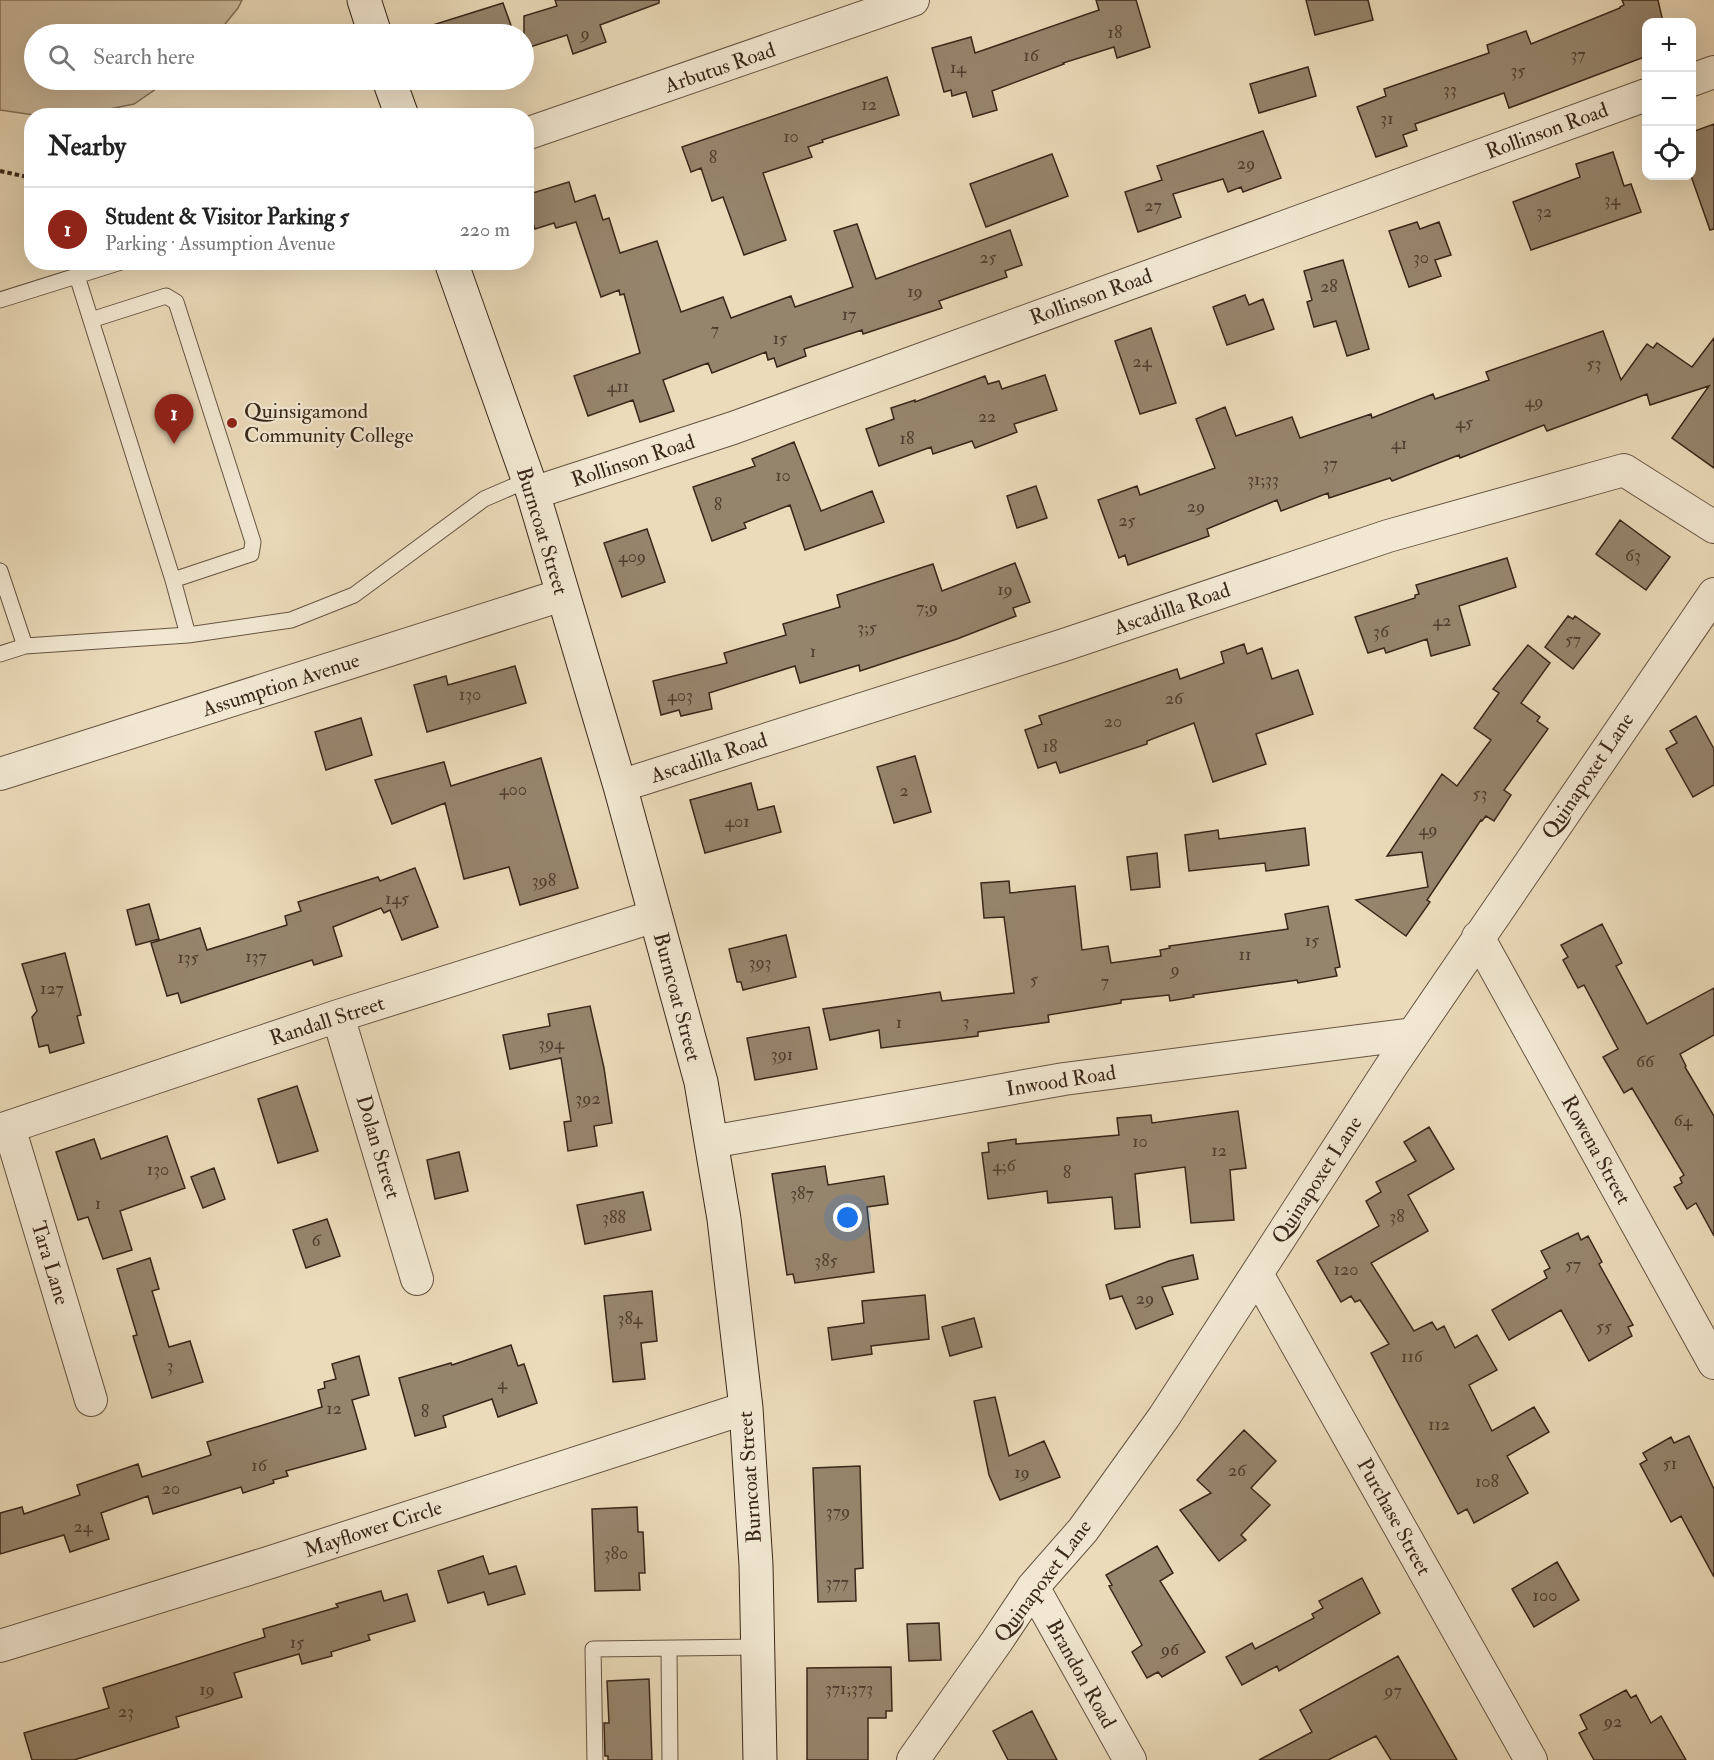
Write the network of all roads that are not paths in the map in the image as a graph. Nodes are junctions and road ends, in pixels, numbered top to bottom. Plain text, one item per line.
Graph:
1 (364, 0) edge
2 (913, 0) edge
3 (372, 24) edge
4 (1714, 72) edge
5 (1696, 79) edge
6 (393, 90) edge
7 (1642, 97) edge
8 (399, 108) edge
9 (534, 131) edge
10 (96, 270) edge
11 (454, 270) edge
12 (77, 276) junction
13 (0, 300) edge
14 (91, 320) junction
15 (530, 487) junction
16 (1714, 527) edge
17 (0, 571) edge
18 (173, 580) junction
19 (562, 595) junction
20 (1710, 614) edge
21 (188, 635) junction
22 (26, 646) junction
23 (0, 654) edge
24 (0, 774) edge
25 (620, 786) junction
26 (655, 916) junction
27 (1478, 937) junction
28 (338, 1016) junction
29 (1413, 1034) junction
30 (4, 1129) edge
31 (711, 1142) junction
32 (1257, 1274) junction
33 (417, 1279) dead end
34 (1714, 1363) edge
35 (91, 1400) dead end
36 (746, 1408) junction
37 (1033, 1587) junction
38 (0, 1646) edge
39 (759, 1647) junction
40 (669, 1648) junction
41 (595, 1760) edge
42 (670, 1760) edge
43 (760, 1760) edge
44 (913, 1760) edge
45 (1130, 1760) edge
46 (1531, 1760) edge

1 - 3 main road
2 - 9 street, Arbutus Road
4 - 5 street
6 - 8 main road
7 - 15 street, Rollinson Road
10 - 12 lane
11 - 15 main road, Burncoat Street
12 - 13 lane
12 - 14 lane
14 - 18 lane
14 - 18 lane
15 - 19 main road, Burncoat Street
15 - 21 lane
16 - 25 street, Ascadilla Road
17 - 22 lane
18 - 21 lane
19 - 24 street, Assumption Avenue
19 - 25 main road, Burncoat Street
20 - 27 street, Quinapoxet Lane
21 - 22 lane
22 - 23 lane
25 - 26 main road, Burncoat Street
26 - 28 street, Randall Street
26 - 31 main road, Burncoat Street
27 - 29 street, Quinapoxet Lane
27 - 34 street, Rowena Street
28 - 30 street, Randall Street
28 - 33 street, Dolan Street
29 - 31 street, Inwood Road
29 - 32 street, Quinapoxet Lane
30 - 35 street, Tara Lane
31 - 36 main road, Burncoat Street
32 - 37 street, Quinapoxet Lane
32 - 46 street, Purchase Street
36 - 38 street, Mayflower Circle
36 - 39 main road, Burncoat Street
37 - 44 street, Quinapoxet Lane
37 - 45 street, Brandon Road
39 - 40 lane
39 - 43 main road, Burncoat Street
40 - 41 lane
40 - 42 lane

